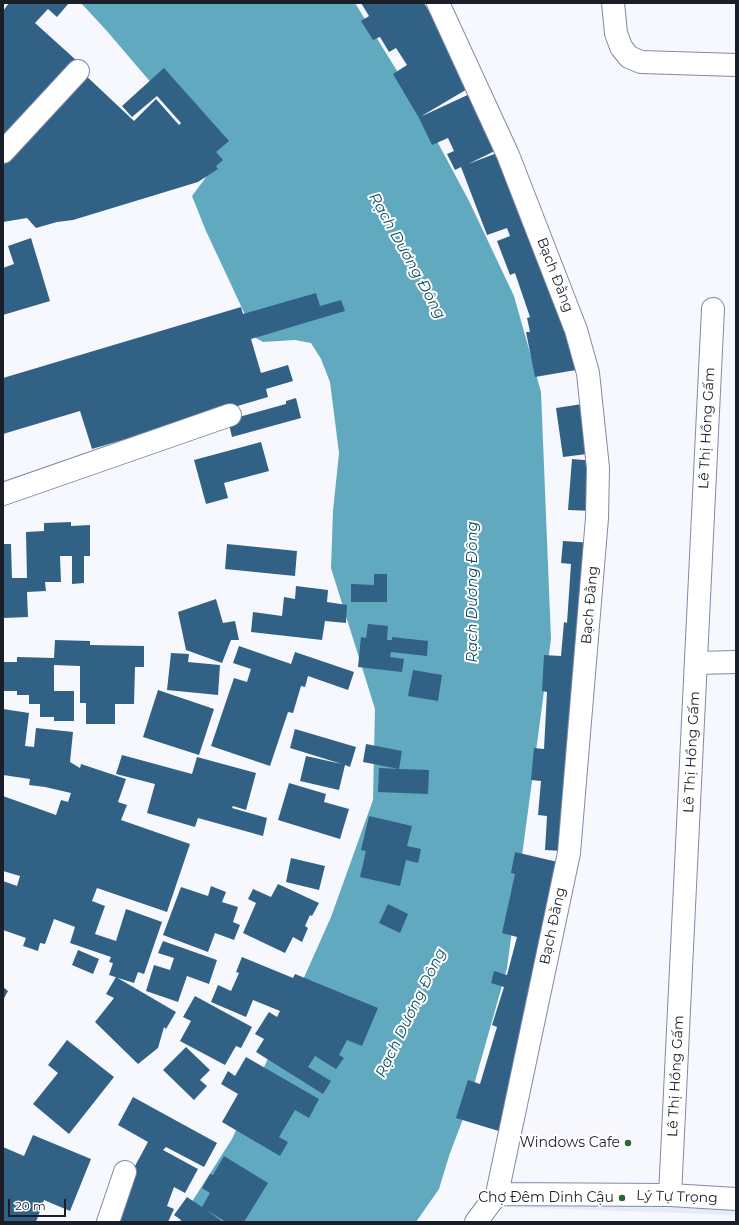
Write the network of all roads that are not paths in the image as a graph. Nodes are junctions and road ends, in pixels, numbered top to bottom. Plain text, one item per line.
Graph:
1 (438, 3) edge
2 (613, 3) edge
3 (736, 65) edge
4 (78, 71) dead end
5 (3, 152) edge
6 (713, 309) dead end
7 (230, 415) dead end
8 (3, 494) edge
9 (736, 662) edge
10 (696, 663) junction
11 (125, 1172) dead end
12 (497, 1194) junction
13 (670, 1195) junction
14 (736, 1199) edge
15 (108, 1222) edge
16 (476, 1222) edge

1 - 12 street, Bạch Đằng
2 - 3 street
4 - 5 street
6 - 10 street, Lê Thị Hồng Gấm
7 - 8 street
9 - 10 street
10 - 13 street, Lê Thị Hồng Gấm
11 - 15 street
12 - 13 street, Lý Tự Trọng
12 - 16 street, Bạch Đằng
13 - 14 street, Lý Tự Trọng

